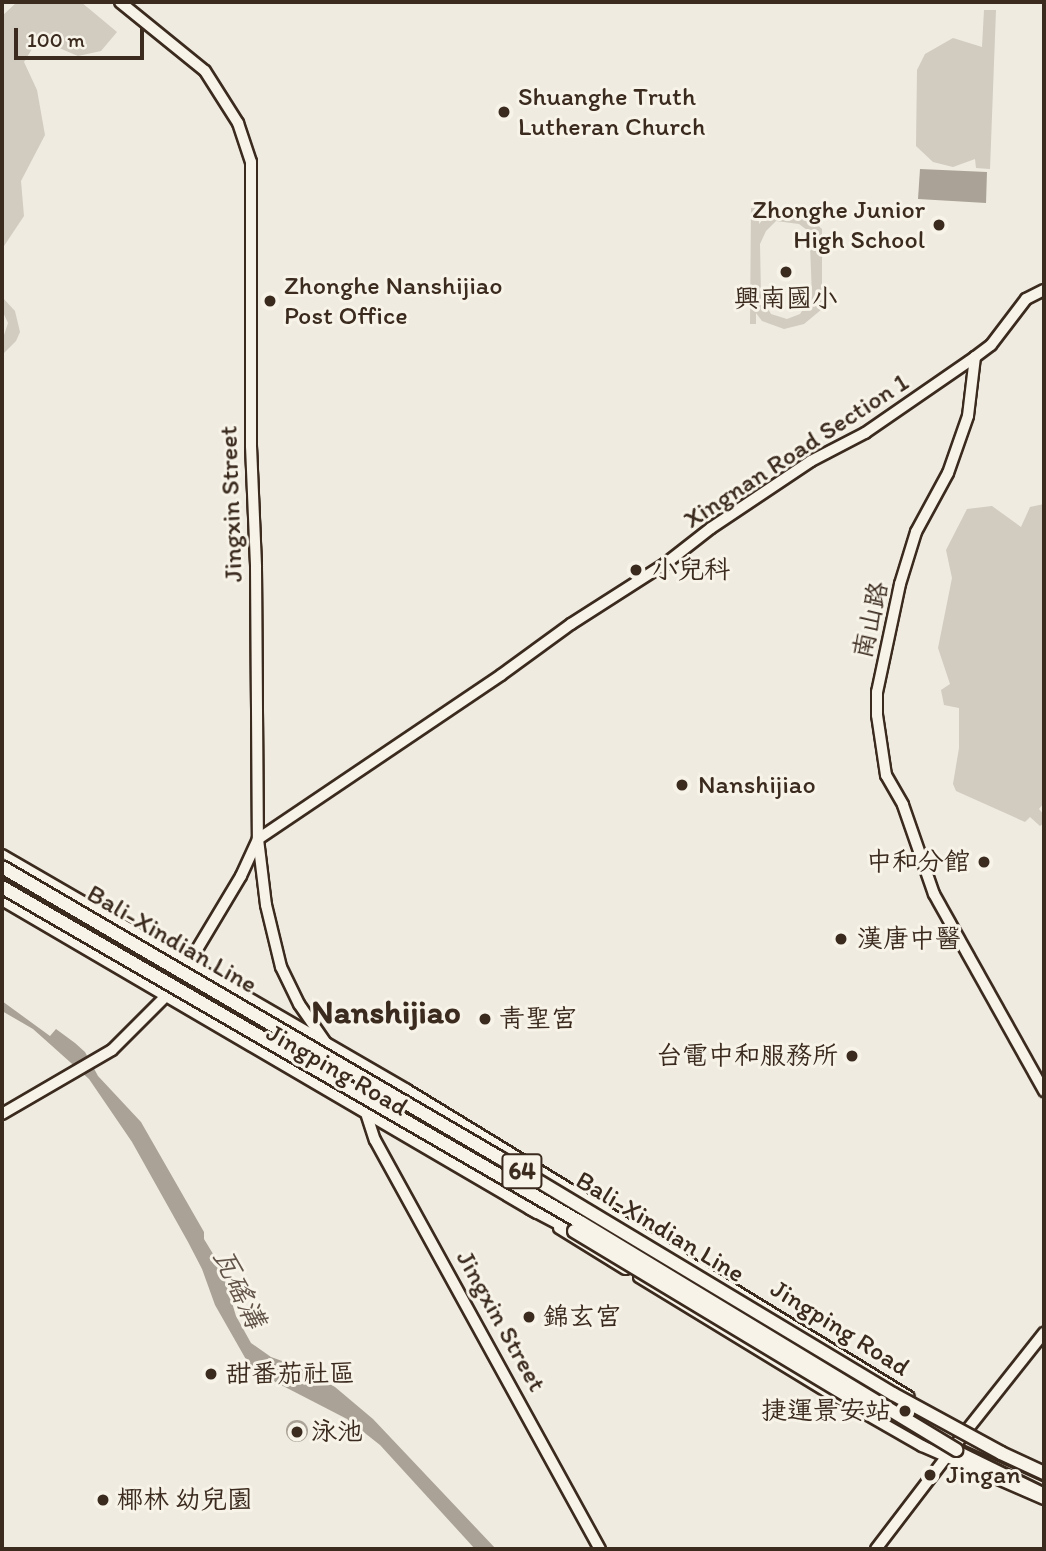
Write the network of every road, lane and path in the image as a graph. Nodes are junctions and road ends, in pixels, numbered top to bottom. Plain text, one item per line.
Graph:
1 (120, 2) edge
2 (1044, 290) edge
3 (975, 357) junction
4 (258, 839) junction
5 (2, 855) edge
6 (2, 867) edge
7 (2, 887) edge
8 (2, 900) edge
9 (189, 964) junction
10 (166, 996) junction
11 (326, 1043) junction
12 (1044, 1091) edge
13 (366, 1113) junction
14 (2, 1114) edge
15 (505, 1194) junction
16 (530, 1209) junction
17 (1044, 1333) edge
18 (967, 1430) junction
19 (953, 1453) junction
20 (1044, 1471) edge
21 (1044, 1490) edge
22 (1044, 1499) edge
23 (600, 1549) edge
24 (876, 1549) edge

1 - 4 main road, Jingxin Street
2 - 3 street, Xingnan Road Section 1
3 - 4 street, Xingnan Road Section 1
3 - 12 street, 南山路
4 - 9 main road
4 - 11 street, Jingxin Street
5 - 9 main road, Jingping Road
6 - 20 highway, Bali-Xindian Line / 64, bridge
7 - 19 highway, Bali-Xindian Line / 64, bridge
8 - 10 main road, Jingping Road
9 - 10 street
9 - 11 main road, Jingping Road
10 - 13 main road, Jingping Road
10 - 14 street
11 - 13 main road
11 - 18 main road, Jingping Road
13 - 15 main road, Jingping Road
13 - 23 street, Jingxin Street
15 - 16 main road, Jingping Road
15 - 19 main road, Jingping Road
16 - 19 highway, bridge
16 - 19 main road, Jingping Road
17 - 18 street
18 - 19 main road
18 - 20 main road, Jingping Road
19 - 21 highway, Bali-Xindian Line / 64
19 - 22 main road, Jingping Road
19 - 24 main road

